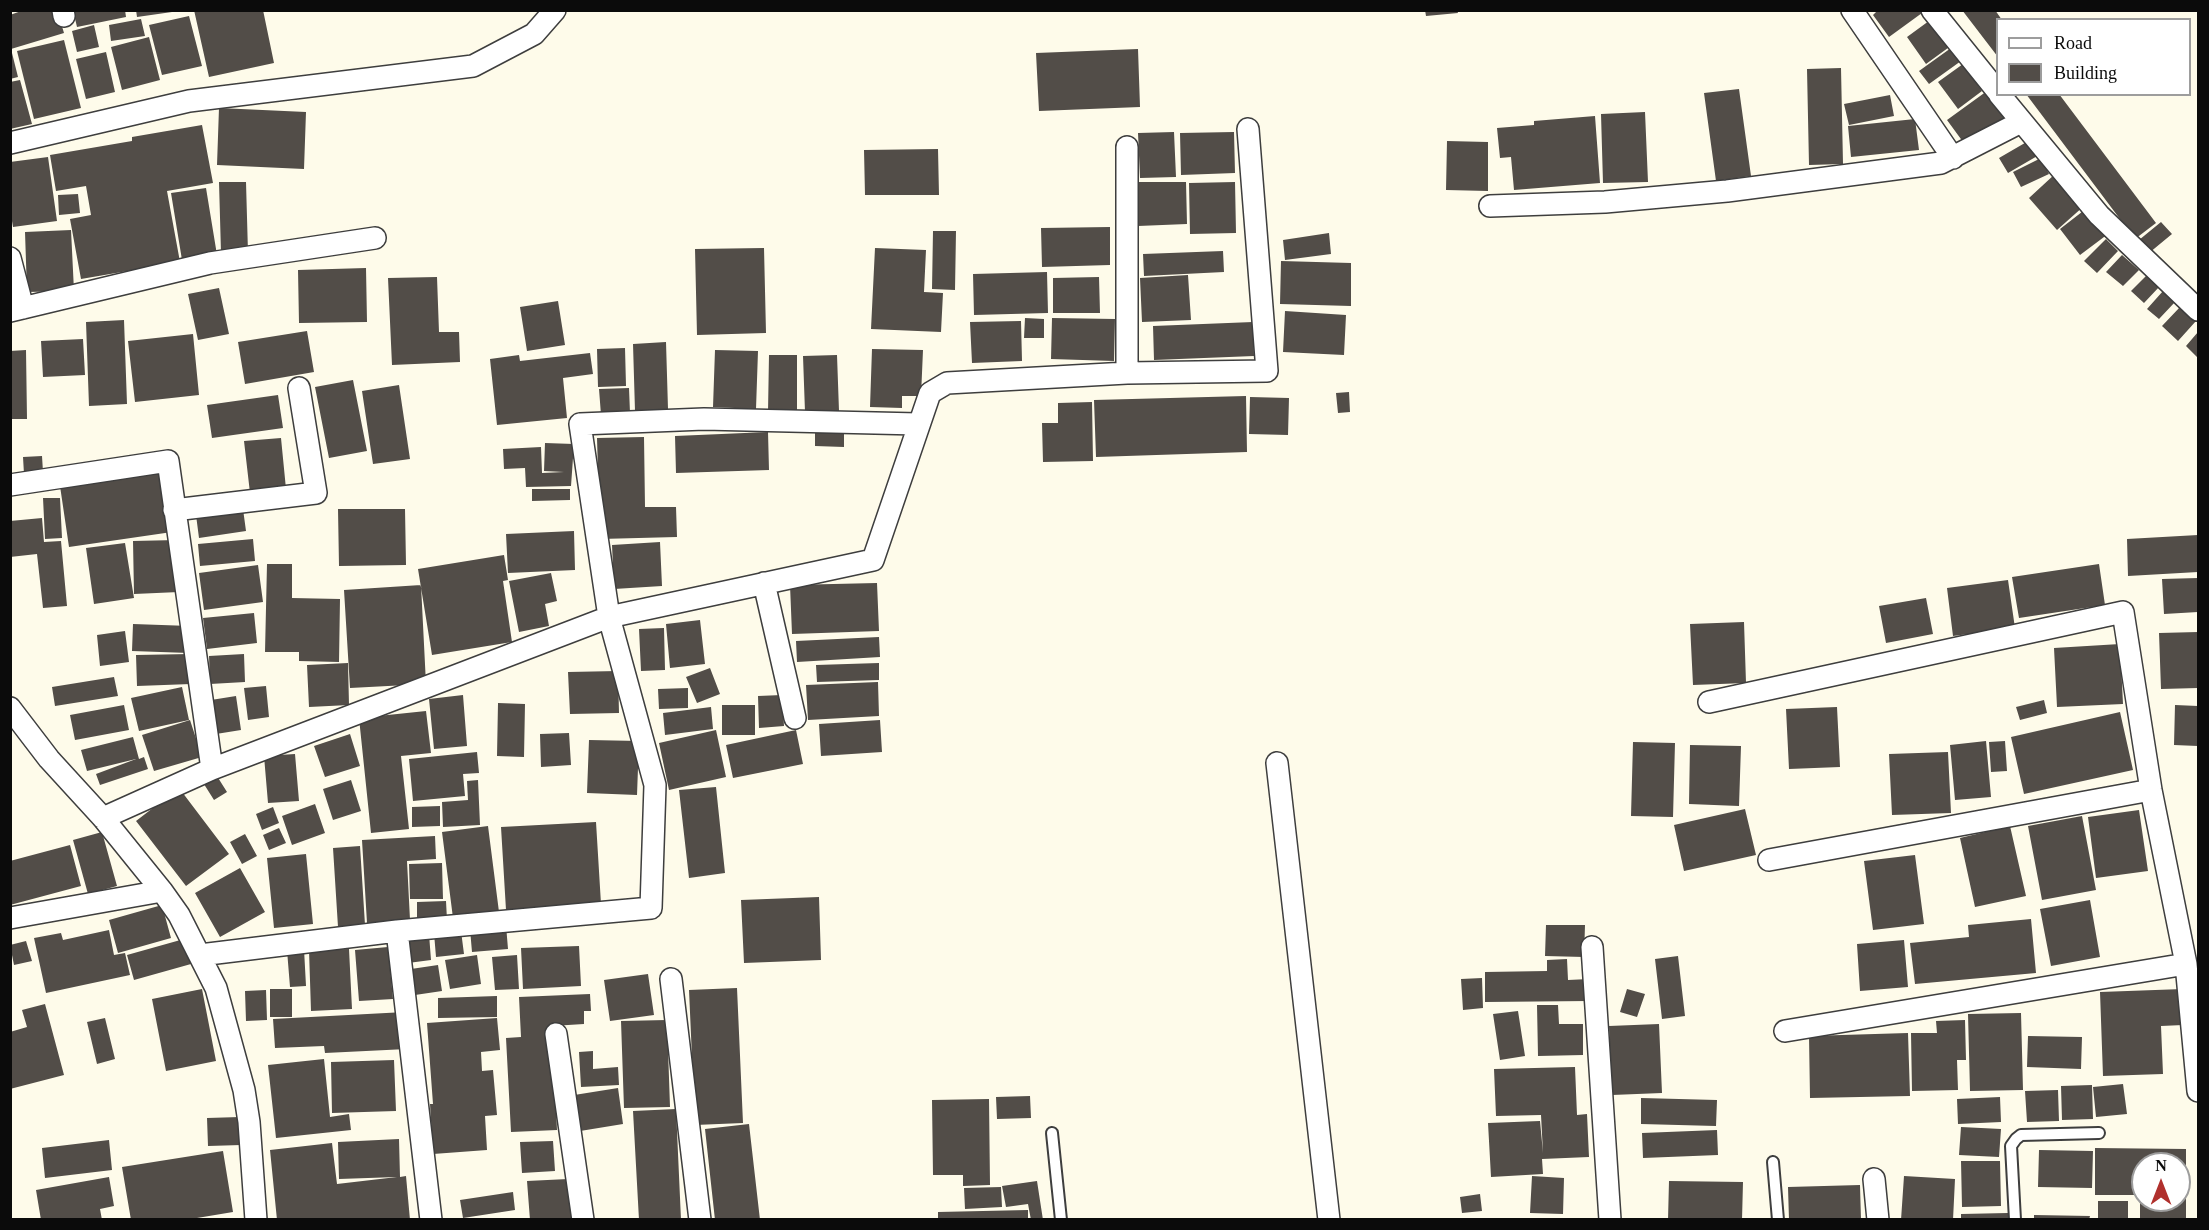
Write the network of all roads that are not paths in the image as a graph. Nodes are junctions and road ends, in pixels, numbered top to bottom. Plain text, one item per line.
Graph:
1 (555, 10) edge
2 (1852, 10) edge
3 (1932, 10) edge
4 (1996, 90) edge
5 (2000, 96) edge
6 (2021, 122) junction
7 (1248, 129) dead end
8 (10, 143) edge
9 (1126, 147) dead end
10 (1953, 158) junction
11 (1490, 206) dead end
12 (375, 238) dead end
13 (10, 258) edge
14 (17, 309) edge
15 (2199, 310) edge
16 (1126, 373) junction
17 (299, 388) dead end
18 (918, 424) junction
19 (10, 485) edge
20 (174, 510) junction
21 (764, 583) junction
22 (609, 618) junction
23 (1709, 702) dead end
24 (10, 708) edge
25 (795, 718) dead end
26 (1277, 763) dead end
27 (212, 769) junction
28 (2151, 790) junction
29 (103, 818) junction
30 (1769, 860) dead end
31 (162, 891) junction
32 (10, 918) edge
33 (397, 931) junction
34 (1592, 947) dead end
35 (200, 955) junction
36 (2186, 964) junction
37 (671, 979) dead end
38 (1785, 1031) dead end
39 (556, 1034) dead end
40 (2199, 1091) edge
41 (1052, 1133) dead end
42 (2099, 1133) dead end
43 (1773, 1162) dead end
44 (1874, 1179) dead end
45 (256, 1220) edge
46 (431, 1220) edge
47 (582, 1220) edge
48 (700, 1220) edge
49 (1061, 1220) edge
50 (1329, 1220) edge
51 (1611, 1220) edge
52 (1779, 1220) edge
53 (1878, 1220) edge
54 (2015, 1220) edge

1 - 8 street
2 - 10 street
3 - 4 street
5 - 6 street
6 - 10 street
6 - 15 street
7 - 16 street
9 - 16 street
10 - 11 street
12 - 14 street
13 - 14 street
16 - 18 street
17 - 20 street
18 - 21 street
18 - 22 street
19 - 20 street
20 - 27 street
21 - 22 street
21 - 25 street
22 - 27 street
22 - 33 street
23 - 28 street
24 - 29 street
26 - 50 street
27 - 29 street
28 - 30 street
28 - 36 street
29 - 31 street
31 - 32 street
31 - 35 street
33 - 35 street
33 - 46 street
34 - 51 street
35 - 45 street
36 - 38 street
36 - 40 street
37 - 48 street
39 - 47 street
41 - 49 lane
42 - 54 lane
43 - 52 lane
44 - 53 street

